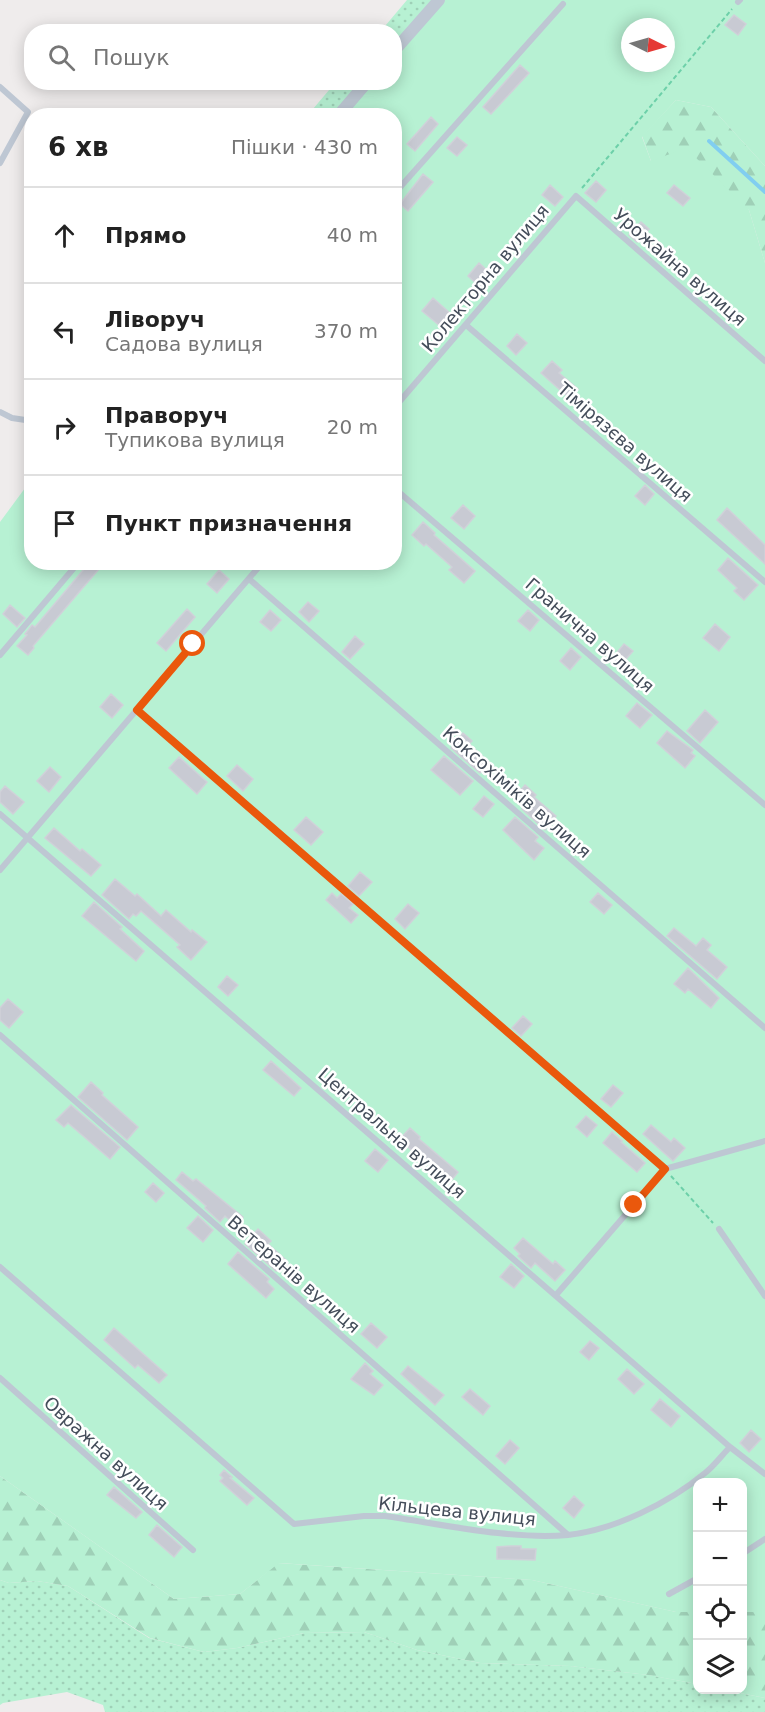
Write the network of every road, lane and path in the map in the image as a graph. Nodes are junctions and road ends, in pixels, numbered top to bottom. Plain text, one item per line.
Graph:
1 (439, 0) edge
2 (739, 1) edge
3 (563, 4) dead end
4 (402, 42) edge
5 (0, 87) edge
6 (360, 90) edge
7 (24, 108) edge
8 (346, 108) edge
9 (24, 119) edge
10 (0, 163) edge
11 (402, 185) edge
12 (576, 196) junction
13 (466, 325) junction
14 (765, 361) edge
15 (402, 399) edge
16 (0, 412) edge
17 (24, 420) edge
18 (402, 495) edge
19 (72, 570) edge
20 (256, 570) edge
21 (249, 579) junction
22 (765, 582) edge
23 (0, 654) edge
24 (137, 710) junction
25 (765, 805) edge
26 (0, 814) edge
27 (28, 837) junction
28 (0, 870) edge
29 (765, 1028) edge
30 (0, 1035) edge
31 (765, 1141) edge
32 (665, 1169) junction
33 (719, 1229) joint
34 (0, 1267) edge
35 (556, 1295) junction
36 (765, 1296) edge
37 (0, 1378) edge
38 (730, 1447) junction
39 (765, 1474) edge
40 (567, 1535) junction
41 (765, 1539) edge
42 (193, 1550) dead end
43 (747, 1551) edge
44 (693, 1581) edge
45 (669, 1594) dead end

1 - 4 street
2 - 12 path
3 - 11 lane
5 - 7 lane
6 - 8 street
9 - 10 lane
12 - 13 lane, Колекторна вулиця
12 - 14 lane, Урожайна вулиця
13 - 15 lane, Колекторна вулиця
13 - 22 lane, Тімірязєва вулиця
16 - 17 lane
18 - 25 lane, Гранична вулиця
19 - 23 lane
20 - 21 lane
21 - 24 lane
21 - 29 lane, Коксохіміків вулиця
24 - 27 lane
24 - 32 lane
26 - 27 lane, Центральна вулиця
27 - 28 lane
27 - 35 lane, Центральна вулиця
30 - 40 lane, Ветеранів вулиця
31 - 32 lane
32 - 33 path
32 - 35 lane
33 - 36 lane
34 - 40 lane, Кільцева вулиця
35 - 38 lane, Центральна вулиця
37 - 42 lane, Овражна вулиця
38 - 39 lane, Центральна вулиця
38 - 40 lane, Кільцева вулиця
41 - 43 lane
44 - 45 lane

